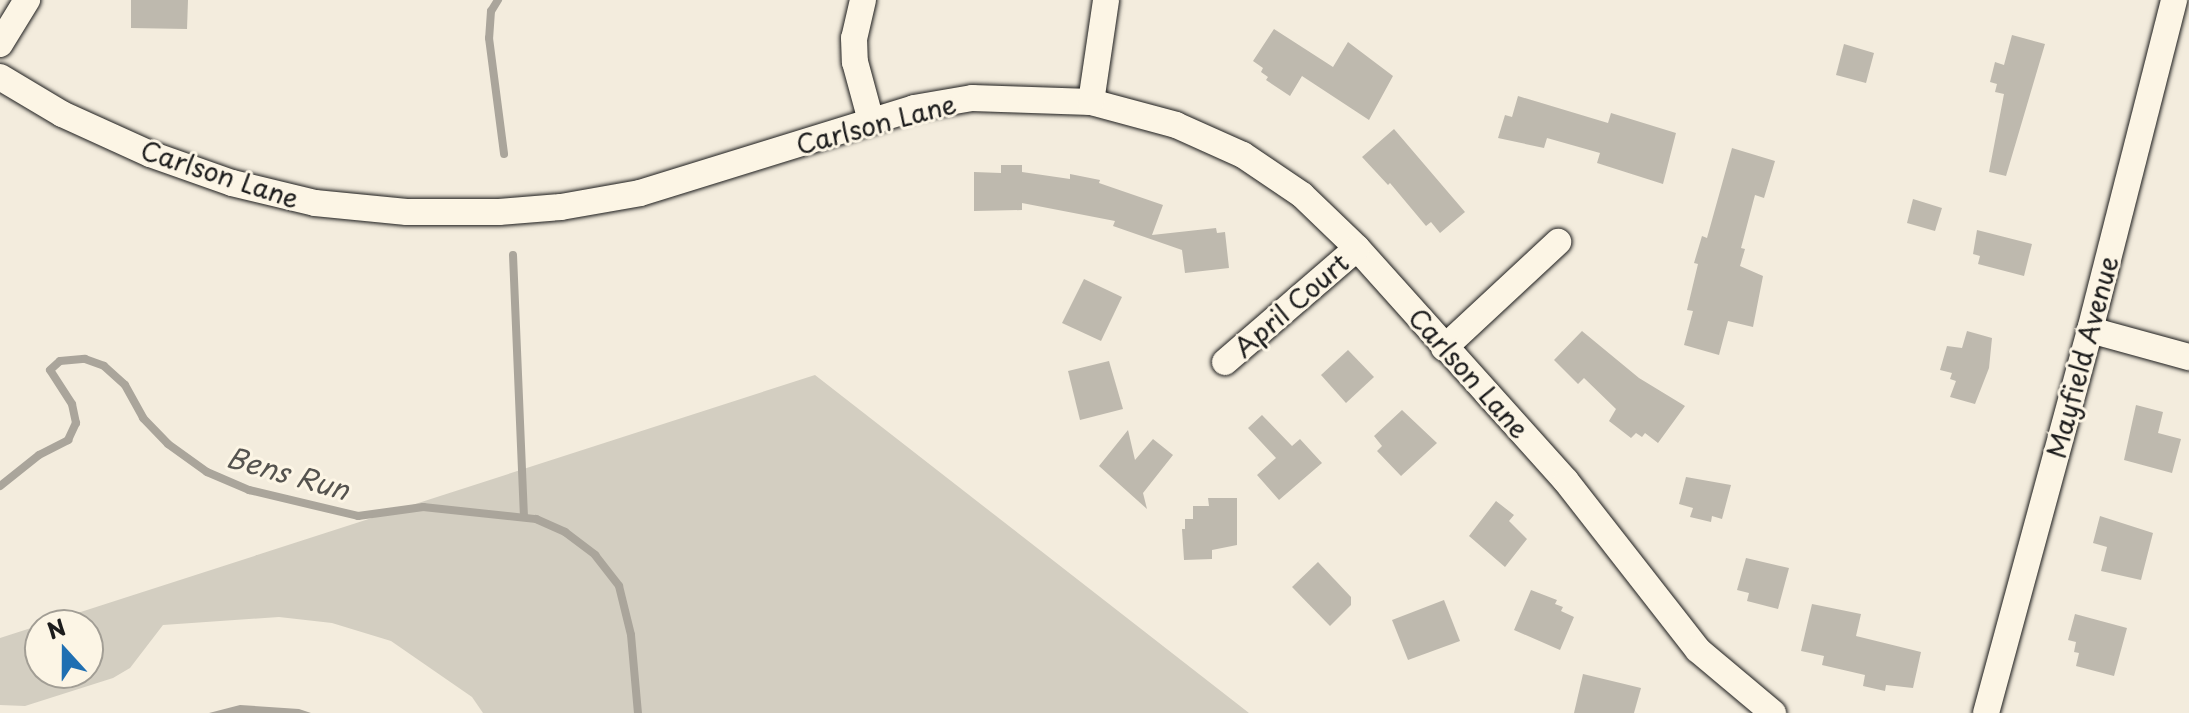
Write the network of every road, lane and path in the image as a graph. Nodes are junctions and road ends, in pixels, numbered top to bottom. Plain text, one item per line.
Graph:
1 (27, 0) edge
2 (863, 0) edge
3 (1106, 0) edge
4 (2174, 0) edge
5 (0, 44) edge
6 (0, 77) edge
7 (1091, 102) junction
8 (871, 121) junction
9 (1558, 242) dead end
10 (1357, 248) junction
11 (2090, 330) junction
12 (1444, 348) junction
13 (2189, 357) edge
14 (1225, 362) dead end
15 (1773, 713) edge
16 (1986, 713) edge

1 - 5 street
2 - 8 street
3 - 7 street
4 - 11 street, Mayfield Avenue
6 - 8 street, Carlson Lane
7 - 8 street, Carlson Lane
7 - 10 street, Carlson Lane
9 - 12 street
10 - 12 street, Carlson Lane
10 - 14 street, April Court
11 - 13 street
11 - 16 street, Mayfield Avenue
12 - 15 street, Carlson Lane

